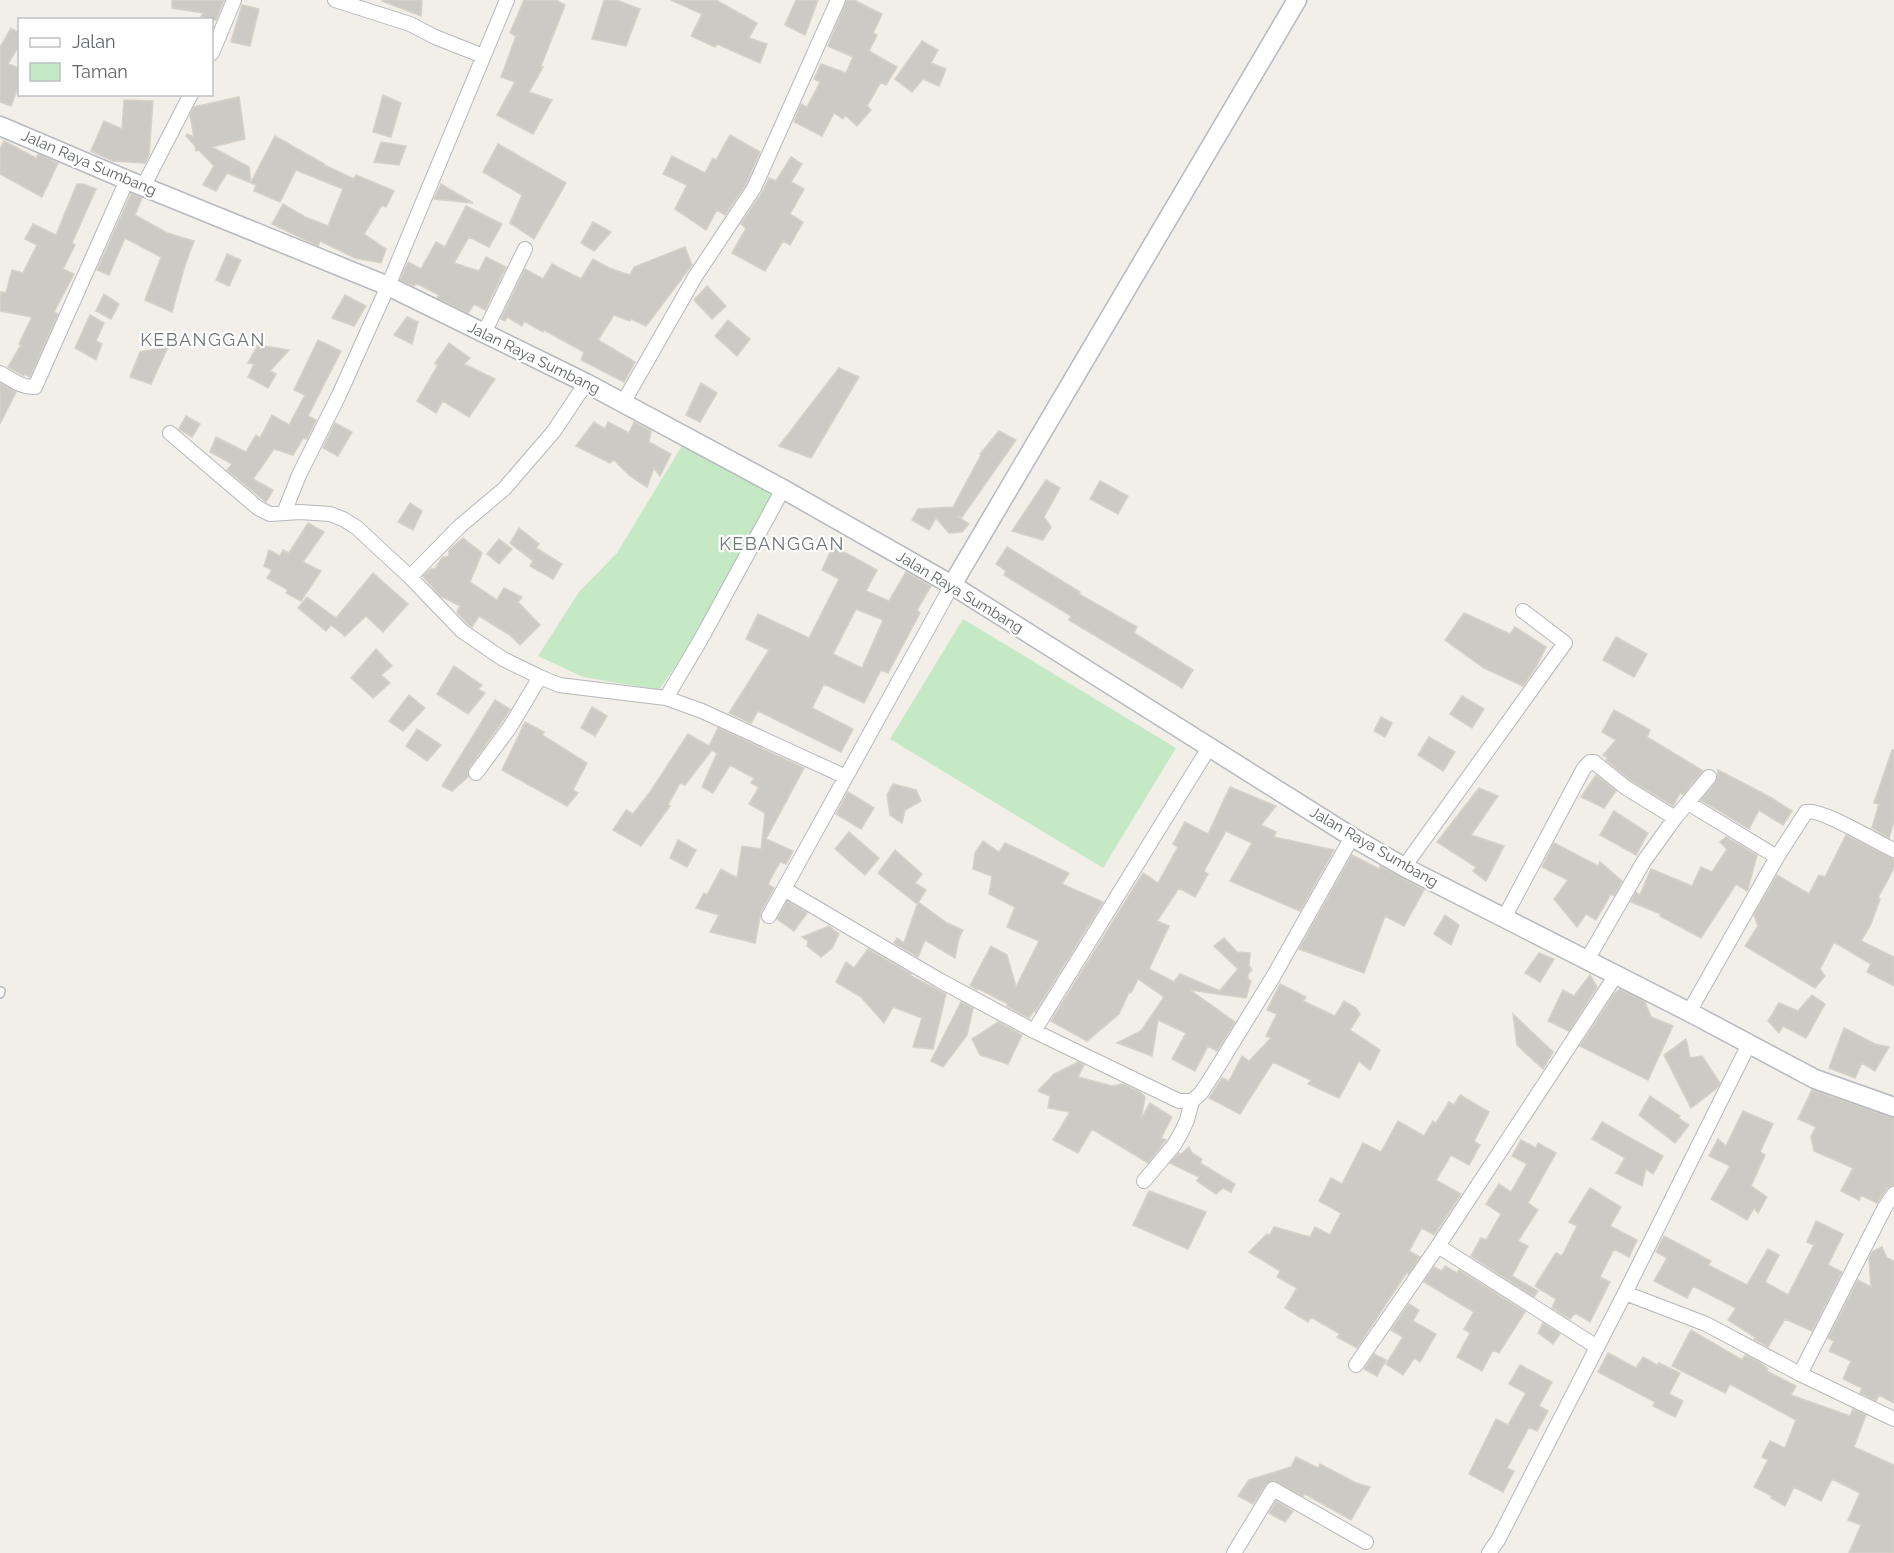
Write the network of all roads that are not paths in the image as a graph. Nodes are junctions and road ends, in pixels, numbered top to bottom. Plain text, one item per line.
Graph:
1 (234, 0) edge
2 (335, 0) edge
3 (507, 0) edge
4 (838, 0) edge
5 (1297, 0) edge
6 (213, 51) edge
7 (483, 56) junction
8 (190, 96) edge
9 (0, 126) edge
10 (135, 183) junction
11 (525, 249) dead end
12 (388, 286) junction
13 (484, 333) junction
14 (0, 373) edge
15 (586, 383) junction
16 (623, 403) junction
17 (170, 433) dead end
18 (783, 489) junction
19 (284, 513) junction
20 (410, 577) junction
21 (952, 585) junction
22 (1523, 611) dead end
23 (540, 677) junction
24 (666, 698) junction
25 (1210, 746) junction
26 (476, 773) dead end
27 (846, 777) junction
28 (1709, 777) dead end
29 (1688, 803) junction
30 (1675, 818) junction
31 (1352, 837) junction
32 (1894, 850) edge
33 (1777, 857) junction
34 (1404, 867) junction
35 (784, 889) junction
36 (769, 916) dead end
37 (1504, 918) junction
38 (1587, 960) junction
39 (1616, 975) junction
40 (1689, 1012) junction
41 (1034, 1030) junction
42 (1749, 1044) junction
43 (1192, 1101) junction
44 (1894, 1107) edge
45 (1144, 1181) dead end
46 (1894, 1194) edge
47 (1438, 1246) junction
48 (1624, 1293) junction
49 (1598, 1347) junction
50 (1356, 1365) dead end
51 (1800, 1374) junction
52 (1894, 1419) edge
53 (1366, 1542) dead end
54 (1234, 1553) edge
55 (1489, 1553) edge

1 - 6 street
2 - 7 street
3 - 7 street
4 - 16 street
5 - 21 street
7 - 12 street
8 - 10 street
9 - 10 street, Jalan Raya Sumbang
10 - 12 street, Jalan Raya Sumbang
10 - 14 street
11 - 13 street
12 - 13 street, Jalan Raya Sumbang
12 - 19 street
13 - 15 street, Jalan Raya Sumbang
15 - 16 street, Jalan Raya Sumbang
15 - 20 street
16 - 18 street, Jalan Raya Sumbang
17 - 19 street
18 - 21 street, Jalan Raya Sumbang
18 - 24 street
19 - 20 street
20 - 23 street
21 - 25 street, Jalan Raya Sumbang
21 - 27 street
22 - 34 street
23 - 24 street
23 - 26 street
24 - 27 street
25 - 31 street, Jalan Raya Sumbang
25 - 41 street
27 - 35 street
28 - 29 street
29 - 30 street
29 - 33 street
30 - 37 street
30 - 38 street
31 - 34 street, Jalan Raya Sumbang
31 - 43 street
32 - 33 street
33 - 40 street
34 - 37 street, Jalan Raya Sumbang
35 - 36 street
35 - 41 street
37 - 38 street, Jalan Raya Sumbang
38 - 39 street, Jalan Raya Sumbang
39 - 40 street, Jalan Raya Sumbang
39 - 47 street
40 - 42 street, Jalan Raya Sumbang
41 - 43 street
42 - 44 street, Jalan Raya Sumbang
42 - 48 street
43 - 45 street
46 - 51 street
47 - 49 street
47 - 50 street
48 - 49 street
48 - 51 street
49 - 55 street
51 - 52 street
53 - 54 street

